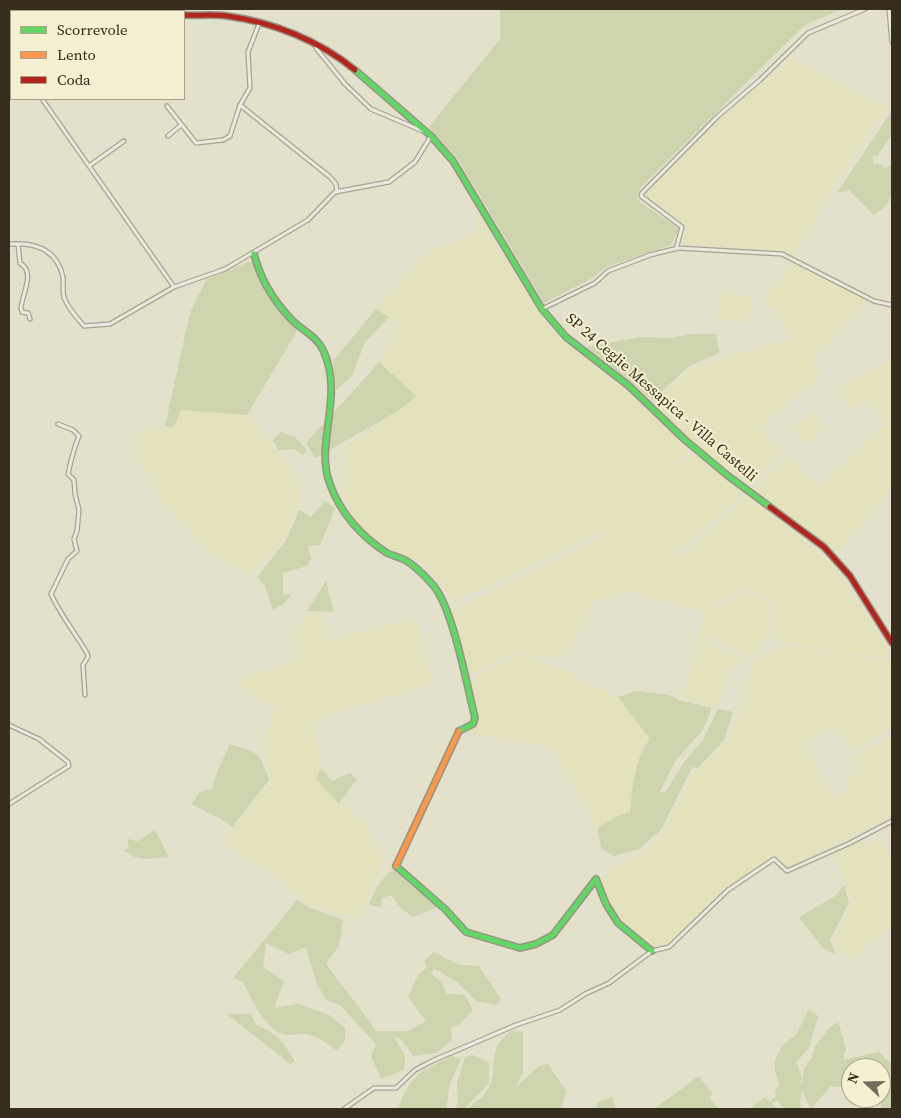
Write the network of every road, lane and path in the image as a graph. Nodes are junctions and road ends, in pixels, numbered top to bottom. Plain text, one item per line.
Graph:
1 (865, 9) edge
2 (889, 9) edge
3 (185, 15) edge
4 (259, 24) junction
5 (892, 42) edge
6 (319, 49) junction
7 (43, 100) edge
8 (240, 105) junction
9 (167, 106) dead end
10 (181, 125) junction
11 (429, 135) junction
12 (168, 136) dead end
13 (124, 141) dead end
14 (89, 166) junction
15 (337, 192) junction
16 (9, 240) edge
17 (10, 244) edge
18 (18, 244) junction
19 (676, 249) junction
20 (254, 254) junction
21 (174, 287) junction
22 (892, 305) edge
23 (542, 309) junction
24 (30, 319) dead end
25 (58, 424) dead end
26 (892, 643) edge
27 (85, 695) dead end
28 (9, 725) edge
29 (9, 804) edge
30 (892, 821) edge
31 (652, 951) junction
32 (344, 1109) edge

1 - 19 street
2 - 5 street
3 - 4 street, SP 24 Ceglie Messapica - Villa Castelli
4 - 6 street, SP 24 Ceglie Messapica - Villa Castelli
4 - 8 street
6 - 11 street, SP 24 Ceglie Messapica - Villa Castelli
6 - 11 street
7 - 14 street
8 - 10 street
8 - 15 street
9 - 10 street
10 - 12 street
11 - 15 street
11 - 23 street, SP 24 Ceglie Messapica - Villa Castelli
13 - 14 street
14 - 21 street
15 - 20 street
16 - 17 street
17 - 18 street
18 - 21 street
18 - 24 street
19 - 22 street
19 - 23 street
20 - 21 street
20 - 31 street
23 - 26 street, SP 24 Ceglie Messapica - Villa Castelli
25 - 27 street
28 - 29 street
30 - 31 street
31 - 32 street

